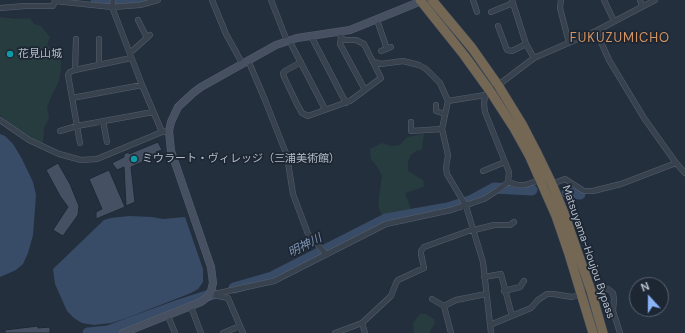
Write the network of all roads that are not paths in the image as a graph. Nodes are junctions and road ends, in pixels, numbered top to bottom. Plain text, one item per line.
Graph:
1 (158, 0) edge
2 (212, 0) edge
3 (271, 0) edge
4 (422, 0) edge
5 (432, 0) edge
6 (473, 0) edge
7 (561, 0) edge
8 (604, 0) edge
9 (640, 0) edge
10 (655, 0) edge
11 (513, 2) edge
12 (112, 4) edge
13 (642, 6) junction
14 (0, 8) edge
15 (477, 12) dead end
16 (491, 12) dead end
17 (138, 20) dead end
18 (377, 20) junction
19 (614, 21) junction
20 (498, 26) dead end
21 (596, 31) junction
22 (311, 36) junction
23 (340, 36) junction
24 (76, 39) dead end
25 (99, 39) dead end
26 (288, 40) junction
27 (569, 43) junction
28 (526, 44) junction
29 (381, 51) dead end
30 (130, 56) junction
31 (534, 58) junction
32 (245, 62) junction
33 (300, 62) junction
34 (374, 62) junction
35 (99, 65) junction
36 (75, 70) junction
37 (142, 85) junction
38 (498, 85) junction
39 (365, 90) junction
40 (488, 93) junction
41 (72, 98) junction
42 (448, 101) junction
43 (346, 103) junction
44 (436, 105) dead end
45 (325, 110) junction
46 (153, 112) junction
47 (445, 114) junction
48 (0, 120) edge
49 (103, 121) junction
50 (411, 122) dead end
51 (77, 126) junction
52 (442, 129) junction
53 (60, 131) dead end
54 (165, 131) junction
55 (107, 142) dead end
56 (80, 143) dead end
57 (505, 162) junction
58 (676, 163) junction
59 (483, 171) dead end
60 (685, 173) edge
61 (540, 180) junction
62 (506, 184) junction
63 (552, 184) junction
64 (466, 206) junction
65 (514, 222) dead end
66 (474, 230) junction
67 (326, 254) junction
68 (484, 277) junction
69 (524, 281) dead end
70 (504, 291) junction
71 (591, 291) junction
72 (486, 294) junction
73 (582, 294) junction
74 (210, 295) junction
75 (432, 299) dead end
76 (444, 306) junction
77 (190, 307) junction
78 (168, 316) junction
79 (512, 316) junction
80 (362, 323) junction
81 (490, 325) junction
82 (240, 326) junction
83 (123, 333) edge
84 (175, 333) edge
85 (201, 333) edge
86 (223, 333) edge
87 (242, 333) edge
88 (335, 333) edge
89 (365, 333) edge
90 (451, 333) edge
91 (491, 333) edge
92 (593, 333) edge
93 (603, 333) edge
94 (620, 333) edge

1 - 12 street
2 - 32 street
3 - 26 street
4 - 18 street
4 - 40 highway, Matsuyama-Houjou Bypass
5 - 38 highway, Matsuyama-Houjou Bypass
6 - 15 street
7 - 27 street
8 - 19 street
9 - 13 street
10 - 13 street
11 - 16 street
11 - 28 street
12 - 14 street
12 - 30 street
13 - 19 street
17 - 30 street
18 - 23 street
18 - 29 street
19 - 21 street
20 - 28 street
21 - 27 street
21 - 58 street
22 - 23 street
22 - 26 street
22 - 43 street
23 - 34 street
23 - 39 street
24 - 36 street
25 - 35 street
26 - 32 street
26 - 33 street
27 - 31 street
28 - 31 street
30 - 35 street
30 - 37 street
31 - 38 street
32 - 54 street
32 - 67 street
33 - 45 street
33 - 45 street
34 - 39 street
34 - 42 street
35 - 36 street
36 - 41 street
37 - 41 street
37 - 46 street
38 - 40 street
38 - 63 highway, Matsuyama-Houjou Bypass
39 - 43 street
40 - 42 street
40 - 57 street
40 - 61 highway, Matsuyama-Houjou Bypass
41 - 51 street
42 - 47 street
43 - 45 street
44 - 47 street
46 - 49 street
46 - 54 street
47 - 52 street
48 - 54 street
49 - 51 street
49 - 55 street
50 - 52 street
51 - 53 street
51 - 56 street
52 - 64 street
54 - 74 street
57 - 59 street
57 - 62 street
58 - 60 street
58 - 63 street
61 - 62 street
61 - 73 highway, Matsuyama-Houjou Bypass
62 - 64 street
63 - 71 highway, Matsuyama-Houjou Bypass
64 - 66 street
64 - 67 street
65 - 66 street
66 - 68 street
66 - 80 street
67 - 74 street
68 - 70 street
68 - 72 street
69 - 70 street
70 - 79 street
71 - 73 street
71 - 93 highway, Matsuyama-Houjou Bypass
71 - 94 street
72 - 76 street
72 - 81 street
73 - 79 street
73 - 92 highway, Matsuyama-Houjou Bypass
74 - 77 street
74 - 82 street
75 - 76 street
76 - 90 street
77 - 78 street
77 - 85 street
78 - 83 street
78 - 84 street
79 - 81 street
80 - 88 street
80 - 89 street
81 - 91 street
82 - 86 street
82 - 87 street

